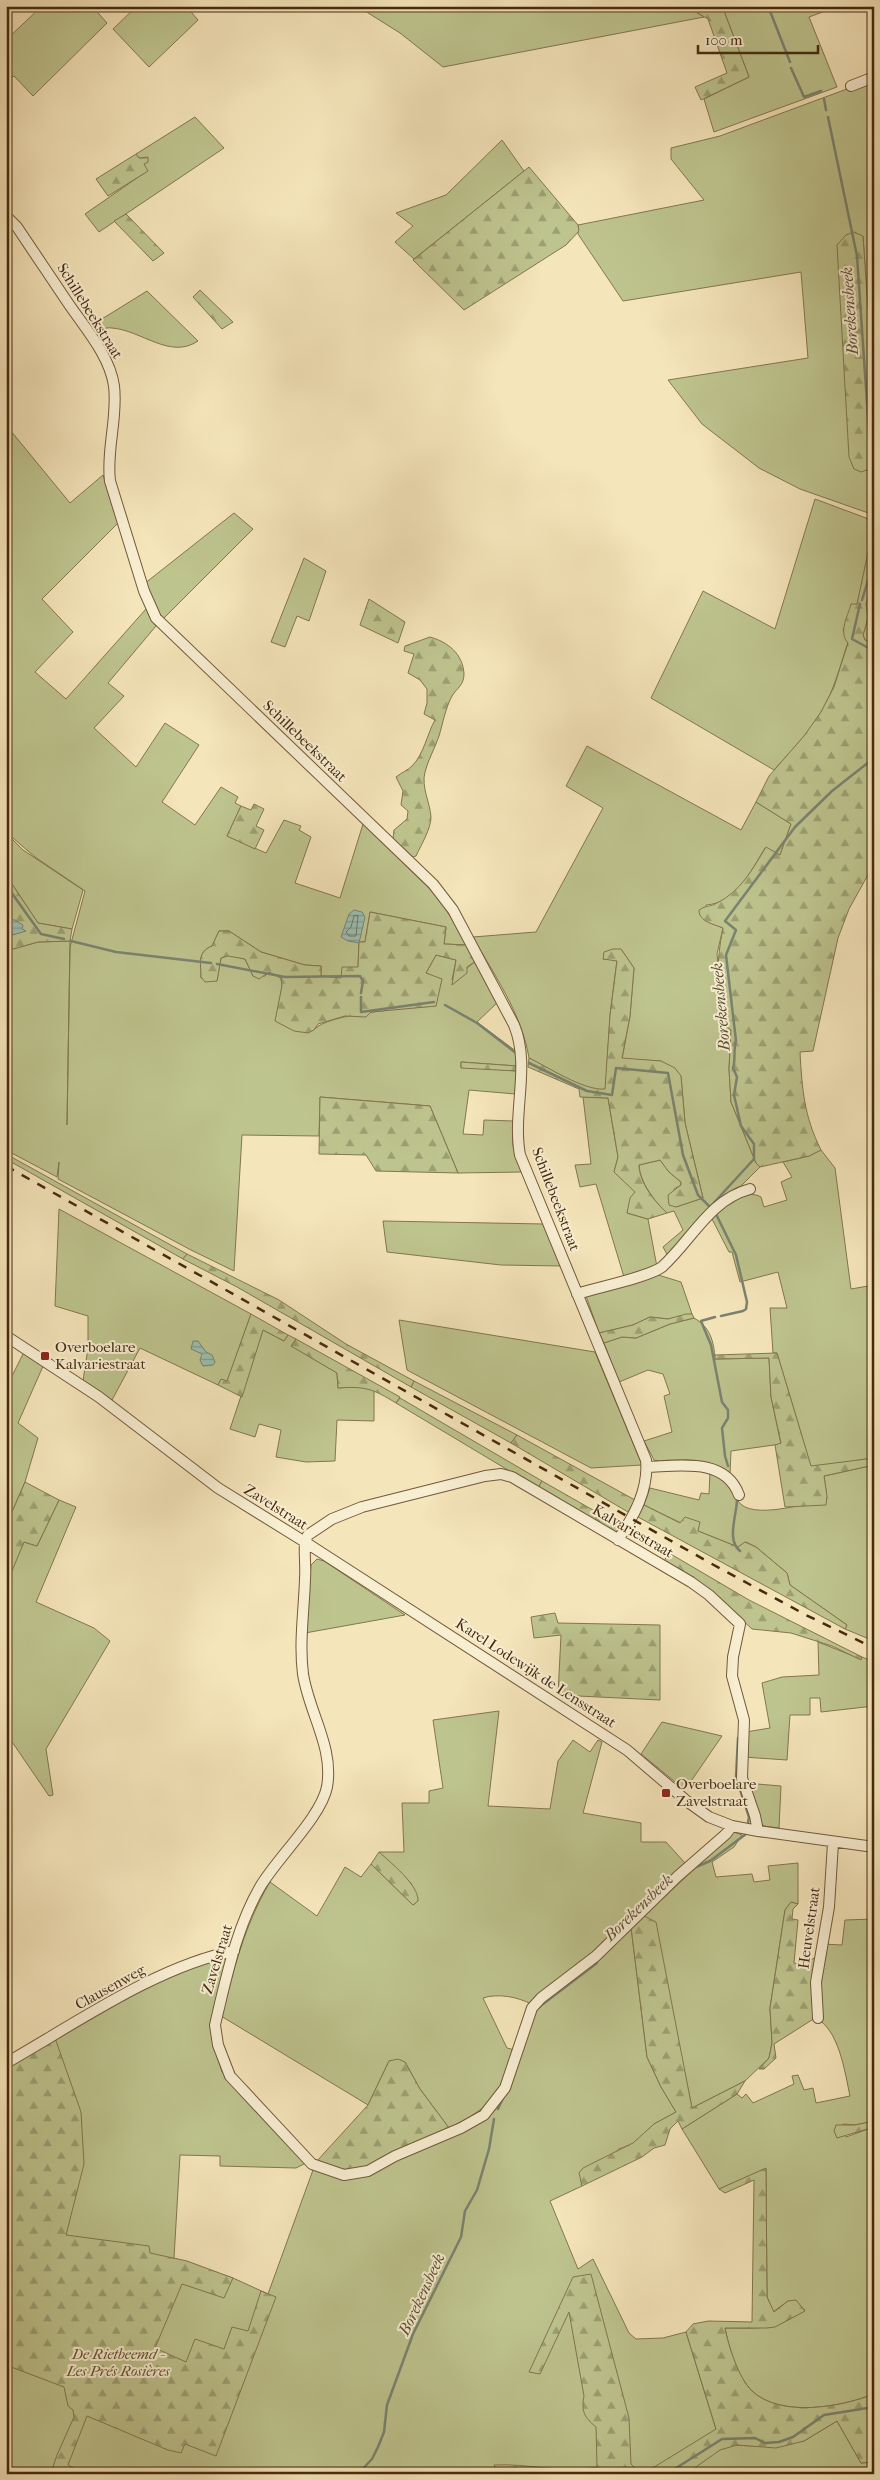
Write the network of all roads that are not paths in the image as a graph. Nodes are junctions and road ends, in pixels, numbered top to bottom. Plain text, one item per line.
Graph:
1 (874, 77) edge
2 (851, 86) dead end
3 (6, 216) edge
4 (750, 1188) dead end
5 (577, 1294) junction
6 (6, 1336) edge
7 (646, 1467) junction
8 (739, 1495) dead end
9 (618, 1540) junction
10 (306, 1542) junction
11 (732, 1826) junction
12 (753, 1830) junction
13 (833, 1843) junction
14 (874, 1847) edge
15 (234, 1951) junction
16 (818, 2018) dead end
17 (6, 2062) edge

1 - 2 street
3 - 5 street, Schillebeekstraat
4 - 5 street
5 - 7 street, Schillebeekstraat
6 - 10 street, Zavelstraat
7 - 8 street
7 - 9 street, Schillebeekstraat
9 - 10 street, Kalvariestraat
9 - 12 street, Kalvariestraat
10 - 11 street, Karel Lodewijk de Lensstraat
10 - 15 street, Zavelstraat
11 - 12 street, Karel Lodewijk de Lensstraat
11 - 15 street, Zavelstraat
12 - 13 street
13 - 14 street
13 - 16 street, Heuvelstraat
15 - 17 street, Clausenweg

